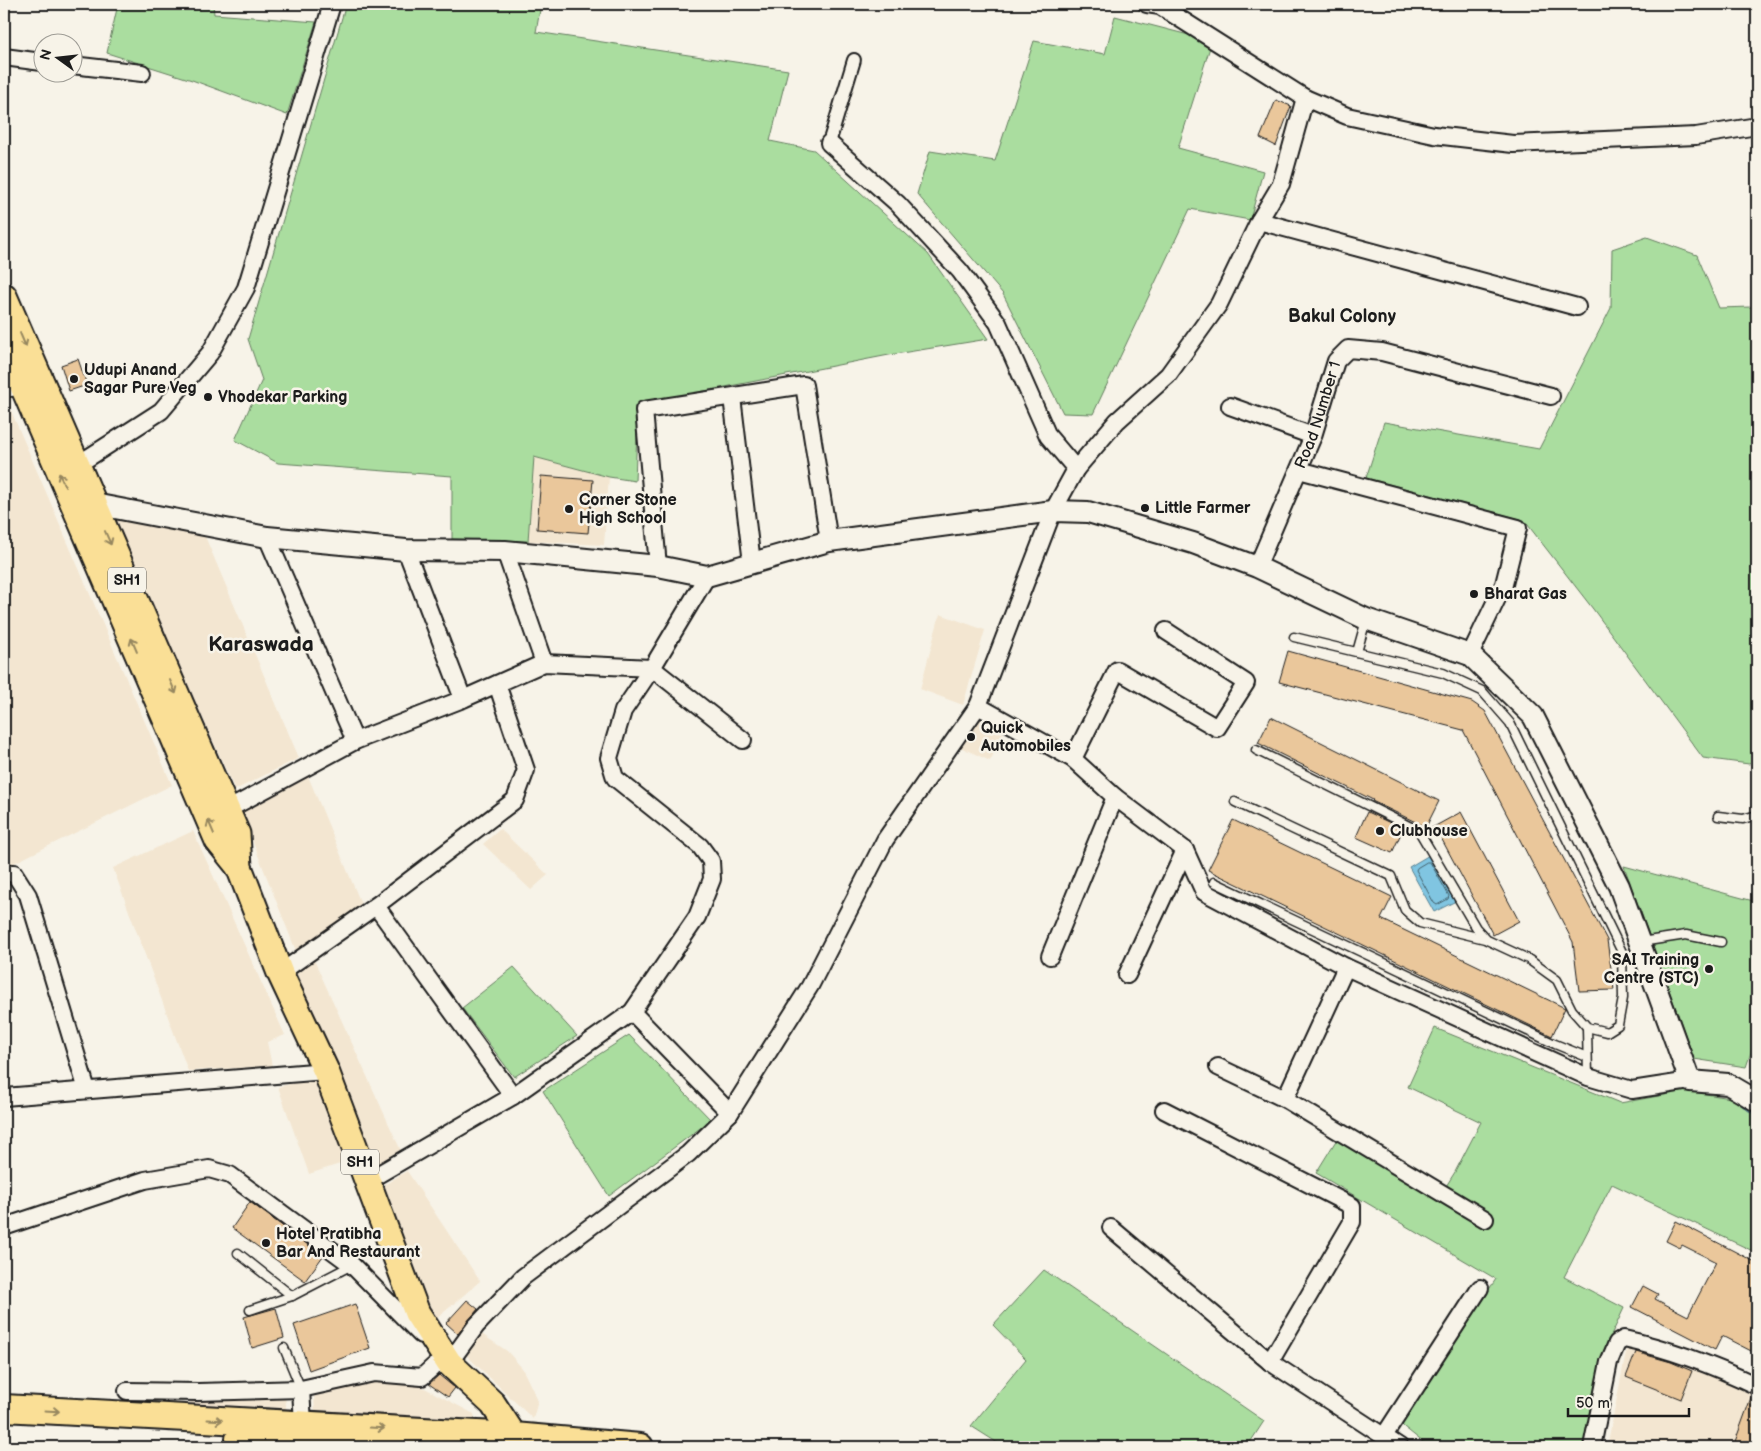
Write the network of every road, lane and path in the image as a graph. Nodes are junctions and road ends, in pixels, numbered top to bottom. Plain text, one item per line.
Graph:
1 (332, 4) edge
2 (1147, 4) edge
3 (4, 57) edge
4 (854, 60) dead end
5 (32, 61) edge
6 (82, 66) edge
7 (142, 73) dead end
8 (1305, 98) junction
9 (1757, 126) edge
10 (829, 143) joint
11 (1259, 221) junction
12 (4, 296) edge
13 (1577, 307) dead end
14 (4, 342) edge
15 (21, 384) edge
16 (1551, 396) dead end
17 (732, 397) junction
18 (1230, 406) dead end
19 (1313, 436) junction
20 (77, 466) junction
21 (1076, 469) junction
22 (1299, 470) junction
23 (84, 506) junction
24 (1053, 511) junction
25 (267, 537) junction
26 (829, 541) junction
27 (406, 550) junction
28 (505, 551) junction
29 (752, 563) junction
30 (658, 566) junction
31 (1257, 567) junction
32 (707, 576) junction
33 (1366, 618) junction
34 (1166, 631) dead end
35 (1294, 637) dead end
36 (1358, 652) junction
37 (1470, 655) junction
38 (544, 663) junction
39 (652, 668) junction
40 (497, 684) junction
41 (463, 699) junction
42 (978, 706) junction
43 (743, 740) dead end
44 (355, 741) junction
45 (1256, 750) dead end
46 (1073, 759) junction
47 (1115, 797) junction
48 (1235, 802) dead end
49 (227, 810) junction
50 (1757, 815) edge
51 (1718, 816) dead end
52 (1185, 850) junction
53 (238, 866) junction
54 (4, 873) edge
55 (1214, 882) dead end
56 (376, 906) junction
57 (1487, 940) junction
58 (1721, 942) dead end
59 (1639, 943) junction
60 (1050, 956) dead end
61 (1346, 967) junction
62 (280, 973) junction
63 (1127, 975) dead end
64 (632, 1012) junction
65 (1586, 1027) junction
66 (1587, 1057) junction
67 (1218, 1067) dead end
68 (326, 1071) junction
69 (1588, 1077) junction
70 (1690, 1081) junction
71 (87, 1090) junction
72 (513, 1096) junction
73 (4, 1097) edge
74 (1285, 1100) junction
75 (1757, 1101) edge
76 (1164, 1110) dead end
77 (730, 1113) junction
78 (368, 1182) junction
79 (1485, 1219) dead end
80 (4, 1227) edge
81 (1111, 1228) dead end
82 (238, 1253) dead end
83 (352, 1265) junction
84 (1480, 1288) dead end
85 (292, 1296) junction
86 (250, 1310) dead end
87 (284, 1348) dead end
88 (1270, 1362) junction
89 (449, 1363) junction
90 (1757, 1386) edge
91 (301, 1389) junction
92 (128, 1390) dead end
93 (4, 1408) edge
94 (303, 1424) junction
95 (4, 1425) edge
96 (1384, 1436) junction
97 (513, 1442) edge
98 (570, 1444) edge
99 (623, 1446) edge
100 (376, 1447) edge
101 (1400, 1447) edge
102 (1592, 1447) edge

1 - 20 street
2 - 8 street
3 - 5 street
4 - 10 street
6 - 7 street
8 - 9 street
8 - 11 street
10 - 21 street
11 - 13 street
11 - 21 street
12 -> 15 main road, SH1
14 - 15 main road, SH1
15 - 20 main road, SH1
23 -> 15 main road, SH1
16 - 19 street, Road Number 1
17 - 26 street
17 - 29 street
17 - 30 street
18 - 19 street
19 - 22 street, Road Number 1
20 - 23 main road, SH1
21 - 24 street
22 - 31 street, Road Number 1
22 - 37 street
23 - 25 street
23 -> 49 main road, SH1
53 -> 23 main road, SH1
24 - 26 street
24 - 31 street
24 - 42 street
25 - 27 street
25 - 44 street
26 - 29 street
27 - 28 street
27 - 41 street
28 - 30 street
28 - 38 street
29 - 32 street
30 - 32 street
31 - 33 street
32 - 39 street
33 - 36 lane
33 - 37 street
34 - 46 street
35 - 36 lane
36 - 65 lane
37 - 59 street
38 - 39 street
38 - 40 street
39 - 43 street
39 - 64 street
40 - 41 street
40 - 56 street
41 - 44 street
42 - 46 street
42 - 77 street
44 - 49 street
45 - 57 lane
46 - 47 street
47 - 52 street
47 - 60 street
48 - 57 lane
49 - 53 main road, SH1
50 - 51 lane
52 - 61 street
52 - 63 street
53 - 62 main road, SH1
54 - 71 street
55 - 66 lane
56 - 62 street
56 - 72 street
57 - 65 lane
58 - 59 lane
59 - 70 street
61 - 69 street
61 - 74 street
62 - 68 main road, SH1
64 - 72 street
64 - 77 street
65 - 66 lane
66 - 69 lane
67 - 74 street
68 - 71 street
68 - 78 main road, SH1
69 - 70 street
70 - 75 street
71 - 73 street
72 - 78 street
74 - 79 street
76 - 88 street
77 - 89 street
78 - 89 main road, SH1
80 - 83 street
81 - 88 street
82 - 85 lane
83 - 85 lane
83 - 89 street
84 - 96 street
85 - 86 lane
87 - 91 lane
88 - 96 street
89 - 91 street
89 - 97 main road, SH1
90 - 102 street
91 - 92 street
91 - 94 street
93 -> 94 highway
94 -> 97 highway
95 - 100 highway
96 - 101 street
97 - 98 highway
98 - 99 highway

